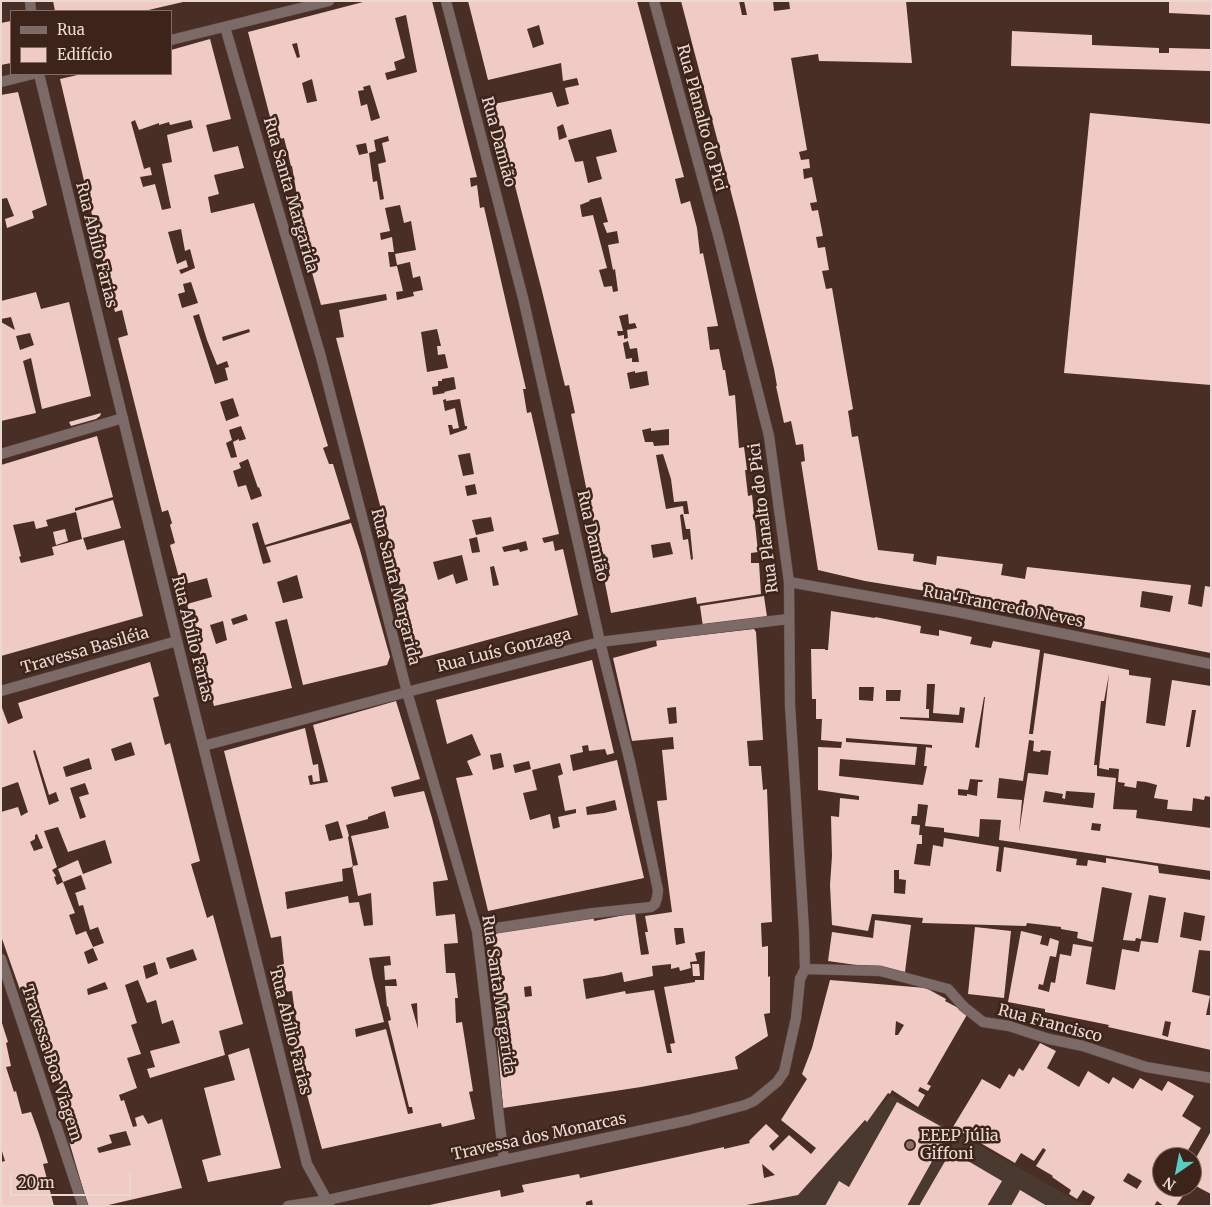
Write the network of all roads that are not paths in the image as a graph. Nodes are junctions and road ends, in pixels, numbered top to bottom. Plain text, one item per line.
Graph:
1 (329, 1) edge
2 (446, 1) edge
3 (654, 1) edge
4 (224, 27) junction
5 (172, 40) edge
6 (29, 75) edge
7 (39, 75) edge
8 (1, 82) edge
9 (123, 418) junction
10 (1, 454) edge
11 (789, 582) junction
12 (788, 619) junction
13 (177, 641) junction
14 (600, 642) junction
15 (1211, 664) edge
16 (1, 691) edge
17 (407, 692) junction
18 (203, 746) junction
19 (477, 931) junction
20 (1, 959) edge
21 (804, 969) junction
22 (784, 1072) joint
23 (1211, 1078) edge
24 (504, 1160) junction
25 (329, 1203) edge
26 (82, 1206) edge
27 (288, 1206) edge

1 - 4 street
2 - 14 street, Rua Damião
3 - 11 street, Rua Planalto do Pici
4 - 5 street
4 - 17 street, Rua Santa Margarida
6 - 8 street
7 - 9 street, Rua Abílio Farias
9 - 10 street
9 - 13 street, Rua Abílio Farias
11 - 12 street, Rua Planalto do Pici
11 - 15 street, Rua Trancredo Neves
12 - 14 street, Rua Luís Gonzaga
12 - 21 street, Rua Planalto do Pici
13 - 16 street, Travessa Basiléia
13 - 18 street, Rua Abílio Farias
14 - 17 street, Rua Luís Gonzaga
14 - 19 street, Rua Damião
17 - 18 street, Rua Luís Gonzaga
17 - 19 street, Rua Santa Margarida
18 - 25 street, Rua Abílio Farias
19 - 24 street, Rua Santa Margarida
20 - 26 street, Travessa Boa Viagem
21 - 22 street, Rua Planalto do Pici
21 - 23 street, Rua Francisco
22 - 24 street, Travessa dos Monarcas
24 - 25 street, Travessa dos Monarcas
25 - 27 street, Travessa dos Monarcas

